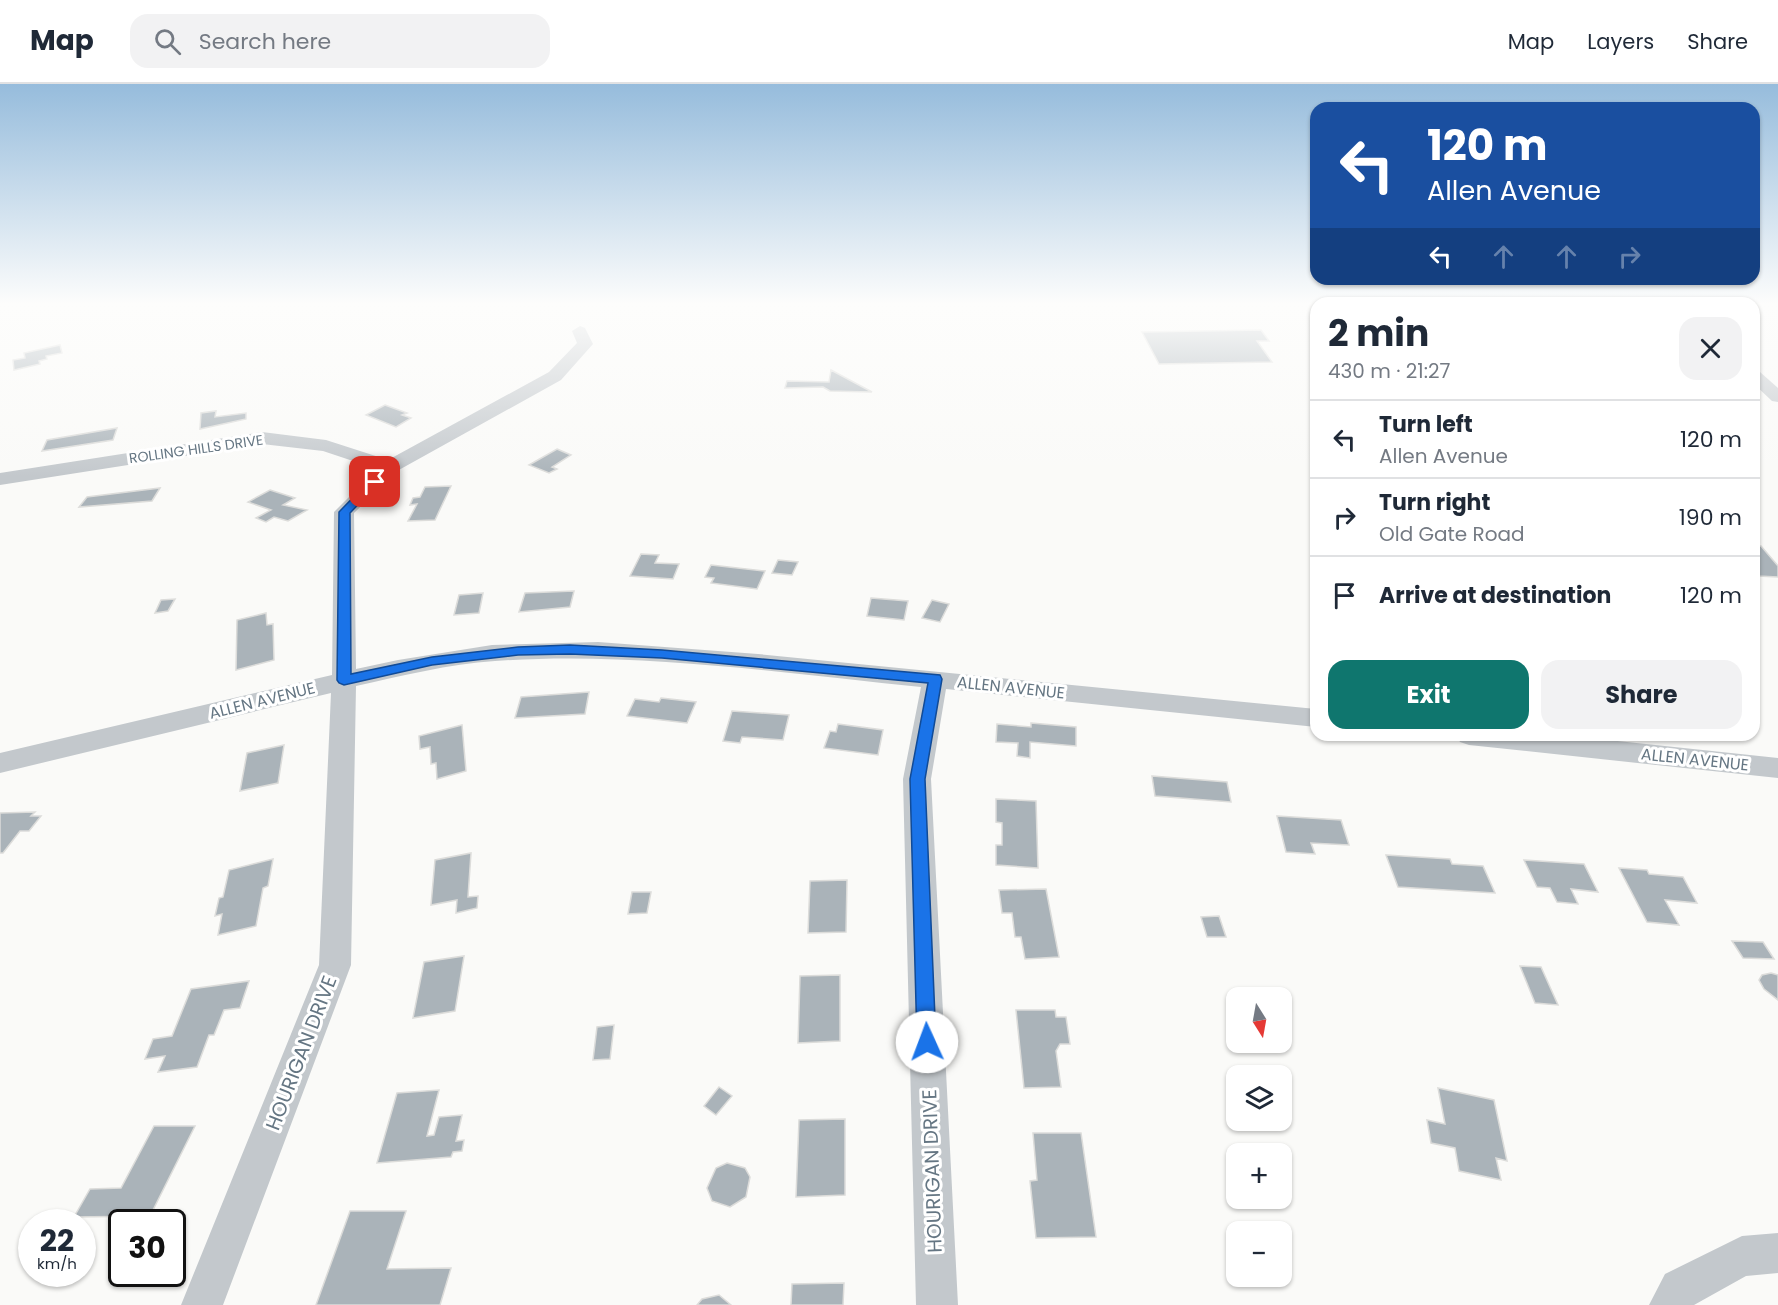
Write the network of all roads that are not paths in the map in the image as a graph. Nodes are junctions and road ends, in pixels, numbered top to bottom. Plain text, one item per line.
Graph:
1 (567, 363) edge
2 (1760, 381) edge
3 (1778, 397) edge
4 (390, 467) junction
5 (0, 479) edge
6 (935, 679) junction
7 (344, 680) junction
8 (1310, 717) edge
9 (1525, 741) edge
10 (0, 763) edge
11 (1778, 768) edge
12 (1778, 1253) edge
13 (202, 1305) edge
14 (937, 1305) edge
15 (1670, 1305) edge

1 - 4 street, HOURIGAN DRIVE
2 - 3 street
4 - 5 street, ROLLING HILLS DRIVE
4 - 7 street, HOURIGAN DRIVE
6 - 7 street, ALLEN AVENUE
6 - 8 street, ALLEN AVENUE
6 - 14 street, HOURIGAN DRIVE
7 - 10 street, ALLEN AVENUE
7 - 13 street, HOURIGAN DRIVE
9 - 11 street, ALLEN AVENUE
12 - 15 street

